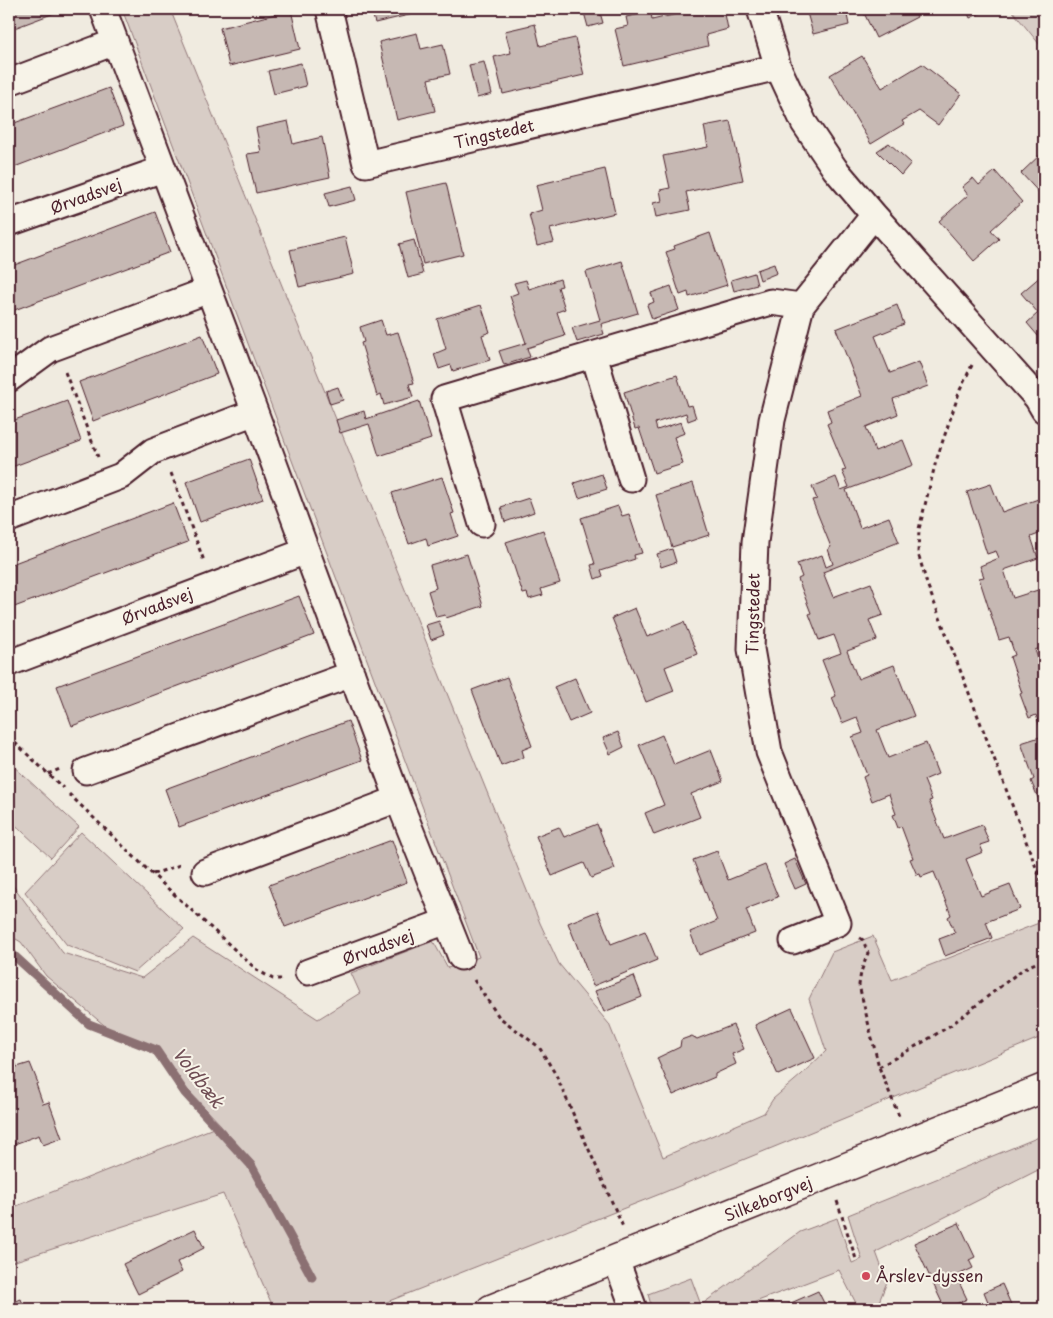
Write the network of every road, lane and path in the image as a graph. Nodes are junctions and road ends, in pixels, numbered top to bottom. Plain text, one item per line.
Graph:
1 (103, 9) edge
2 (329, 9) edge
3 (760, 9) edge
4 (115, 42) junction
5 (778, 67) junction
6 (9, 82) edge
7 (163, 168) junction
8 (874, 215) junction
9 (9, 223) edge
10 (209, 290) junction
11 (802, 306) junction
12 (985, 340) junction
13 (594, 355) junction
14 (62, 364) dead end
15 (9, 378) edge
16 (1044, 410) edge
17 (255, 412) junction
18 (169, 467) dead end
19 (631, 479) dead end
20 (108, 481) junction
21 (9, 519) edge
22 (482, 524) dead end
23 (306, 550) junction
24 (213, 585) junction
25 (9, 663) edge
26 (352, 674) junction
27 (9, 737) edge
28 (86, 772) dead end
29 (398, 799) junction
30 (205, 872) dead end
31 (1044, 888) edge
32 (448, 921) junction
33 (863, 940) dead end
34 (794, 941) dead end
35 (461, 958) joint
36 (1044, 959) edge
37 (308, 972) joint
38 (879, 1067) junction
39 (1044, 1088) edge
40 (894, 1102) dead end
41 (842, 1214) dead end
42 (625, 1256) junction
43 (857, 1262) dead end
44 (491, 1309) edge
45 (634, 1309) edge

1 - 4 street
2 - 5 street, Tingstedet
3 - 5 street
4 - 6 street
4 - 7 street
5 - 8 street
7 - 9 street, Ørvadsvej
7 - 10 street
8 - 11 street, Tingstedet
8 - 12 street
10 - 15 street
10 - 17 street
11 - 13 street
11 - 34 street, Tingstedet
12 - 16 street
12 - 31 path
13 - 19 street
13 - 22 street
14 - 20 path
17 - 20 street
17 - 23 street
18 - 24 path
20 - 21 street
23 - 24 street, Ørvadsvej
23 - 26 street
24 - 25 street, Ørvadsvej
26 - 28 street
26 - 29 street
27 - 37 path
29 - 30 street
29 - 32 street
32 - 35 street
32 - 37 street, Ørvadsvej
33 - 38 path
35 - 42 path
36 - 38 path
38 - 40 path
39 - 42 main road, Silkeborgvej
41 - 43 path
42 - 44 main road, Silkeborgvej
42 - 45 street

